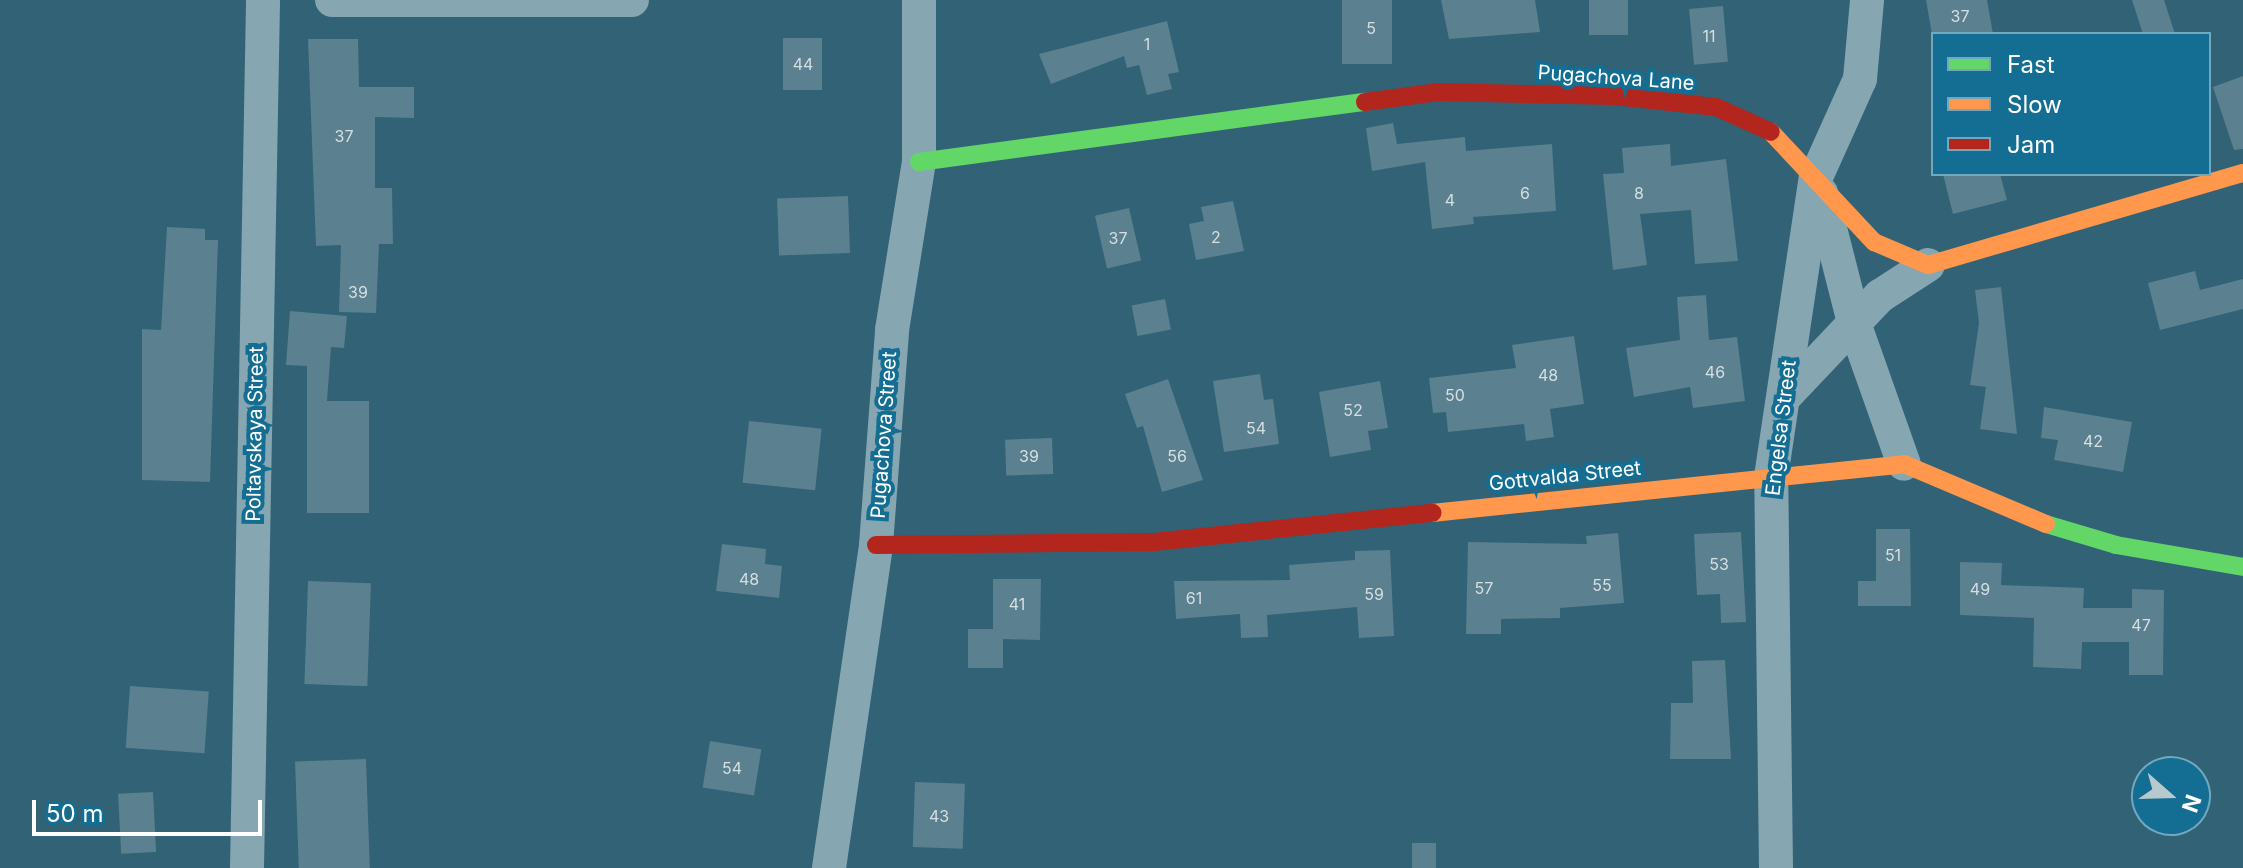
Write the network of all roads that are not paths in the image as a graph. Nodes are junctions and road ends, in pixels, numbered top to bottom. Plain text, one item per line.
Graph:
1 (263, 0) edge
2 (332, 0) edge
3 (632, 0) edge
4 (919, 0) edge
5 (1867, 0) edge
6 (919, 162) junction
7 (2243, 173) edge
8 (1816, 177) junction
9 (1928, 265) junction
10 (1855, 326) junction
11 (1785, 396) junction
12 (1904, 464) junction
13 (1771, 477) junction
14 (876, 545) junction
15 (2243, 567) edge
16 (247, 868) edge
17 (829, 868) edge
18 (1776, 868) edge

1 - 16 street, Poltavskaya Street
2 - 3 street
4 - 6 street, Pugachova Street
5 - 8 street, Engelsa Street
6 - 8 street, Pugachova Lane
6 - 14 street, Pugachova Street
7 - 9 street
8 - 9 street, Pugachova Lane
8 - 10 street
8 - 11 street, Engelsa Street
9 - 10 street
10 - 11 street
10 - 12 street
11 - 13 street, Engelsa Street
12 - 13 street, Gottvalda Street
12 - 15 street, Gottvalda Street
13 - 14 street, Gottvalda Street
13 - 18 street, Engelsa Street
14 - 17 street, Pugachova Street

